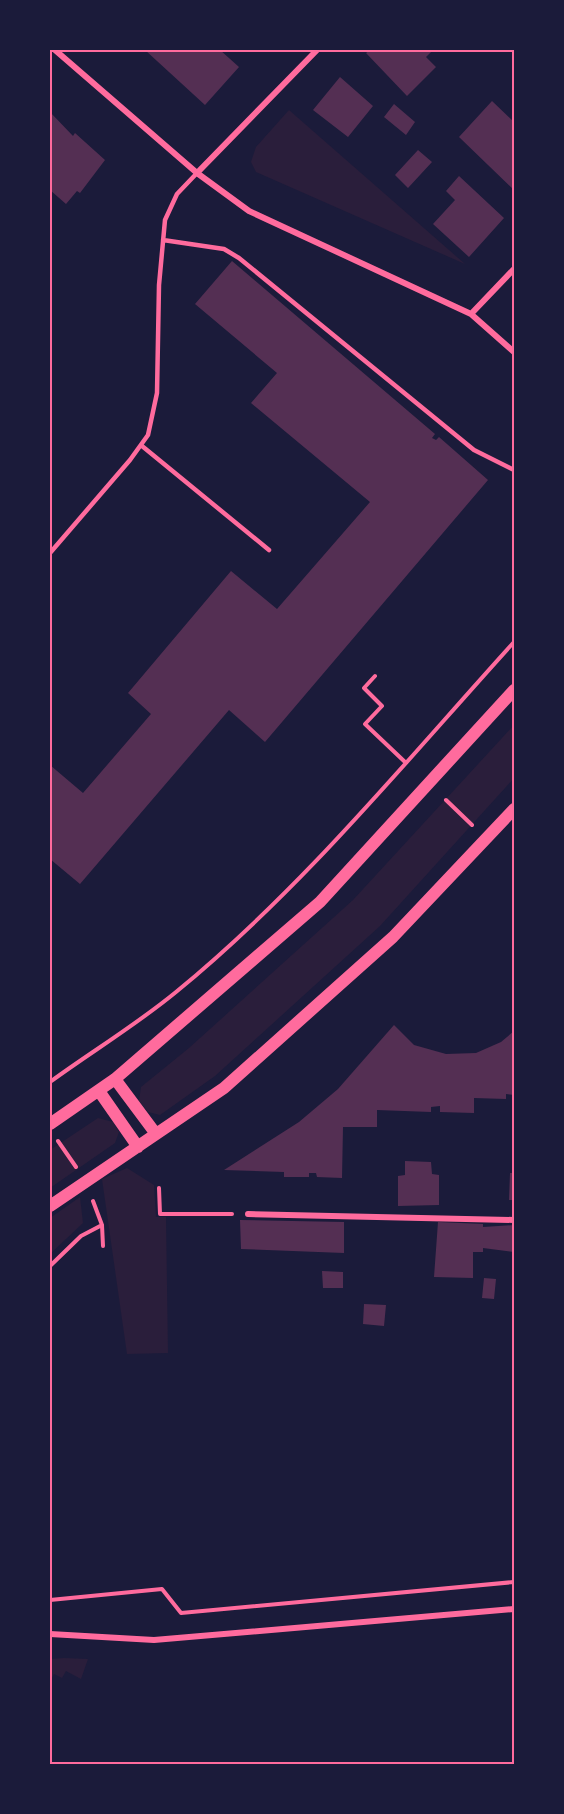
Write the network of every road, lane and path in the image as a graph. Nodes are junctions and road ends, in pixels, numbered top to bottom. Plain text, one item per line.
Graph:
1 (55, 50) edge
2 (317, 50) edge
3 (197, 173) junction
4 (163, 240) junction
5 (514, 269) edge
6 (471, 314) junction
7 (514, 352) edge
8 (142, 446) junction
9 (514, 470) edge
10 (269, 550) dead end
11 (50, 553) edge
12 (514, 642) edge
13 (375, 676) dead end
14 (514, 690) edge
15 (405, 762) junction
16 (446, 800) dead end
17 (514, 809) edge
18 (472, 825) dead end
19 (115, 1079) junction
20 (50, 1082) edge
21 (99, 1091) junction
22 (50, 1124) edge
23 (156, 1134) junction
24 (60, 1143) dead end
25 (138, 1147) junction
26 (78, 1169) dead end
27 (159, 1188) dead end
28 (92, 1199) dead end
29 (50, 1206) edge
30 (248, 1214) joint
31 (514, 1220) edge
32 (102, 1225) junction
33 (103, 1246) dead end
34 (50, 1266) edge
35 (514, 1582) edge
36 (50, 1600) edge
37 (514, 1609) edge
38 (50, 1634) edge

1 - 3 street
2 - 3 street
3 - 4 lane
3 - 6 street
4 - 8 lane
4 - 9 lane
5 - 6 street
6 - 7 street
8 - 10 lane
8 - 11 lane
12 - 15 path
13 - 15 path
14 - 19 main road
15 - 20 path
16 - 18 path
17 - 23 main road
19 - 21 main road
19 - 23 main road
21 - 22 main road
21 - 25 main road
23 - 25 main road
24 - 26 path
25 - 29 main road
27 - 30 path
28 - 32 path
30 - 31 street
32 - 33 path
32 - 34 path
35 - 36 path
37 - 38 street

